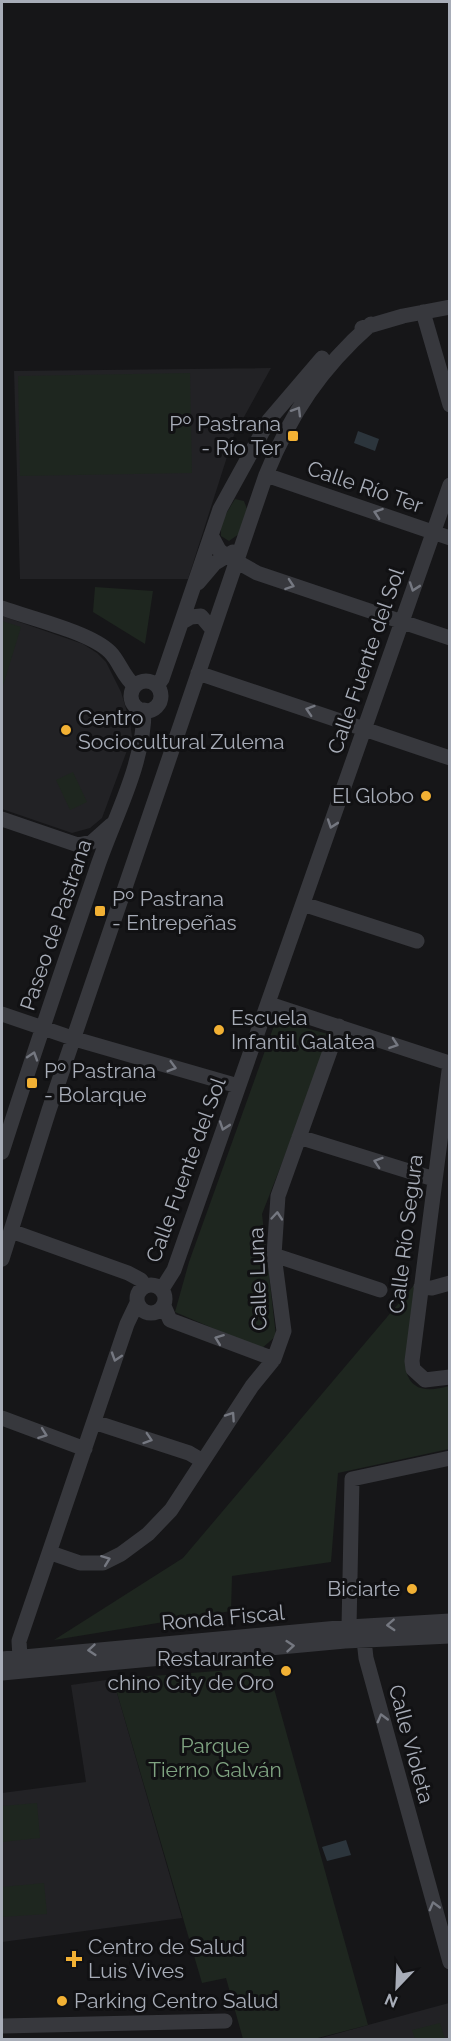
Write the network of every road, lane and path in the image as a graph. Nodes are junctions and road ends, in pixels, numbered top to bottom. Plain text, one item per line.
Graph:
1 (450, 307) edge
2 (423, 312) junction
3 (371, 324) junction
4 (450, 405) edge
5 (266, 475) junction
6 (450, 485) edge
7 (231, 490) junction
8 (256, 502) junction
9 (433, 532) junction
10 (211, 535) junction
11 (450, 538) edge
12 (234, 556) junction
13 (196, 586) junction
14 (2, 608) edge
15 (184, 621) junction
16 (402, 622) junction
17 (212, 629) junction
18 (450, 638) edge
19 (198, 673) junction
20 (135, 686) junction
21 (157, 686) junction
22 (144, 710) junction
23 (365, 729) junction
24 (450, 758) edge
25 (2, 819) edge
26 (115, 820) junction
27 (78, 845) junction
28 (94, 876) junction
29 (303, 904) junction
30 (417, 941) dead end
31 (268, 1004) junction
32 (2, 1014) edge
33 (339, 1026) junction
34 (42, 1028) junction
35 (71, 1038) junction
36 (449, 1063) edge
37 (238, 1086) junction
38 (299, 1137) junction
39 (2, 1152) edge
40 (434, 1183) junction
41 (450, 1187) edge
42 (11, 1231) junction
43 (274, 1255) junction
44 (2, 1259) edge
45 (450, 1283) edge
46 (144, 1286) junction
47 (421, 1287) junction
48 (162, 1288) junction
49 (380, 1290) dead end
50 (137, 1303) junction
51 (164, 1306) junction
52 (274, 1359) junction
53 (450, 1377) edge
54 (2, 1418) edge
55 (94, 1422) junction
56 (85, 1449) junction
57 (450, 1458) edge
58 (201, 1460) junction
59 (51, 1553) junction
60 (450, 1621) edge
61 (349, 1627) junction
62 (450, 1636) edge
63 (364, 1640) junction
64 (20, 1657) junction
65 (2, 1659) edge
66 (2, 1673) edge
67 (450, 1962) edge
68 (225, 2021) dead end
69 (2, 2026) edge

1 - 2 street
2 - 3 street
2 - 4 street
5 -> 3 street
3 - 7 street
5 - 8 street
9 -> 5 street, Calle Río Ter
6 - 9 street, Calle Fuente del Sol
7 - 8 street
7 - 10 street
8 - 12 street
9 - 11 street, Calle Río Ter
9 -> 16 street, Calle Fuente del Sol
10 - 12 street
10 - 13 street
12 - 13 street
12 -> 16 street
12 - 17 street
13 - 15 street
14 - 20 street
15 - 17 street
15 - 21 street
16 - 18 street
16 - 23 street, Calle Fuente del Sol
17 - 19 street
23 -> 19 street
19 - 35 street
20 - 21 street
20 - 22 street
21 - 22 street
22 - 26 street, Paseo de Pastrana
23 - 24 street
23 -> 29 street, Calle Fuente del Sol
25 - 27 street
26 - 27 street
26 - 28 street, Paseo de Pastrana
27 - 28 street
28 - 34 street, Paseo de Pastrana
29 - 30 street
29 - 31 street, Calle Fuente del Sol
31 - 33 street
31 - 37 street, Calle Fuente del Sol
32 - 34 street
33 -> 36 street
33 - 38 street, Calle Luna
34 - 35 street
39 -> 34 street, Paseo de Pastrana
35 -> 37 street
35 - 42 street
36 - 40 street, Calle Río Segura
37 -> 48 street, Calle Fuente del Sol
40 -> 38 street
43 -> 38 street, Calle Luna
40 - 41 street
40 - 47 street, Calle Río Segura
42 - 44 street
42 - 46 street
43 - 49 street
43 - 52 street, Calle Luna
45 - 47 street
46 - 48 street
46 - 50 street
47 - 53 street, Calle Río Segura
48 - 51 street
50 - 51 street
50 -> 55 street
52 -> 51 street
58 -> 52 street, Calle Luna
54 -> 56 street
55 - 56 street
55 -> 58 street
56 - 59 street
57 - 61 street
59 -> 58 street, Calle Luna
59 - 64 street
60 -> 61 street, Ronda Fiscal
61 -> 64 street, Ronda Fiscal
62 - 63 street, Ronda Fiscal
66 -> 63 street, Ronda Fiscal
67 -> 63 street, Calle Violeta
64 - 65 street, Ronda Fiscal
68 - 69 street

